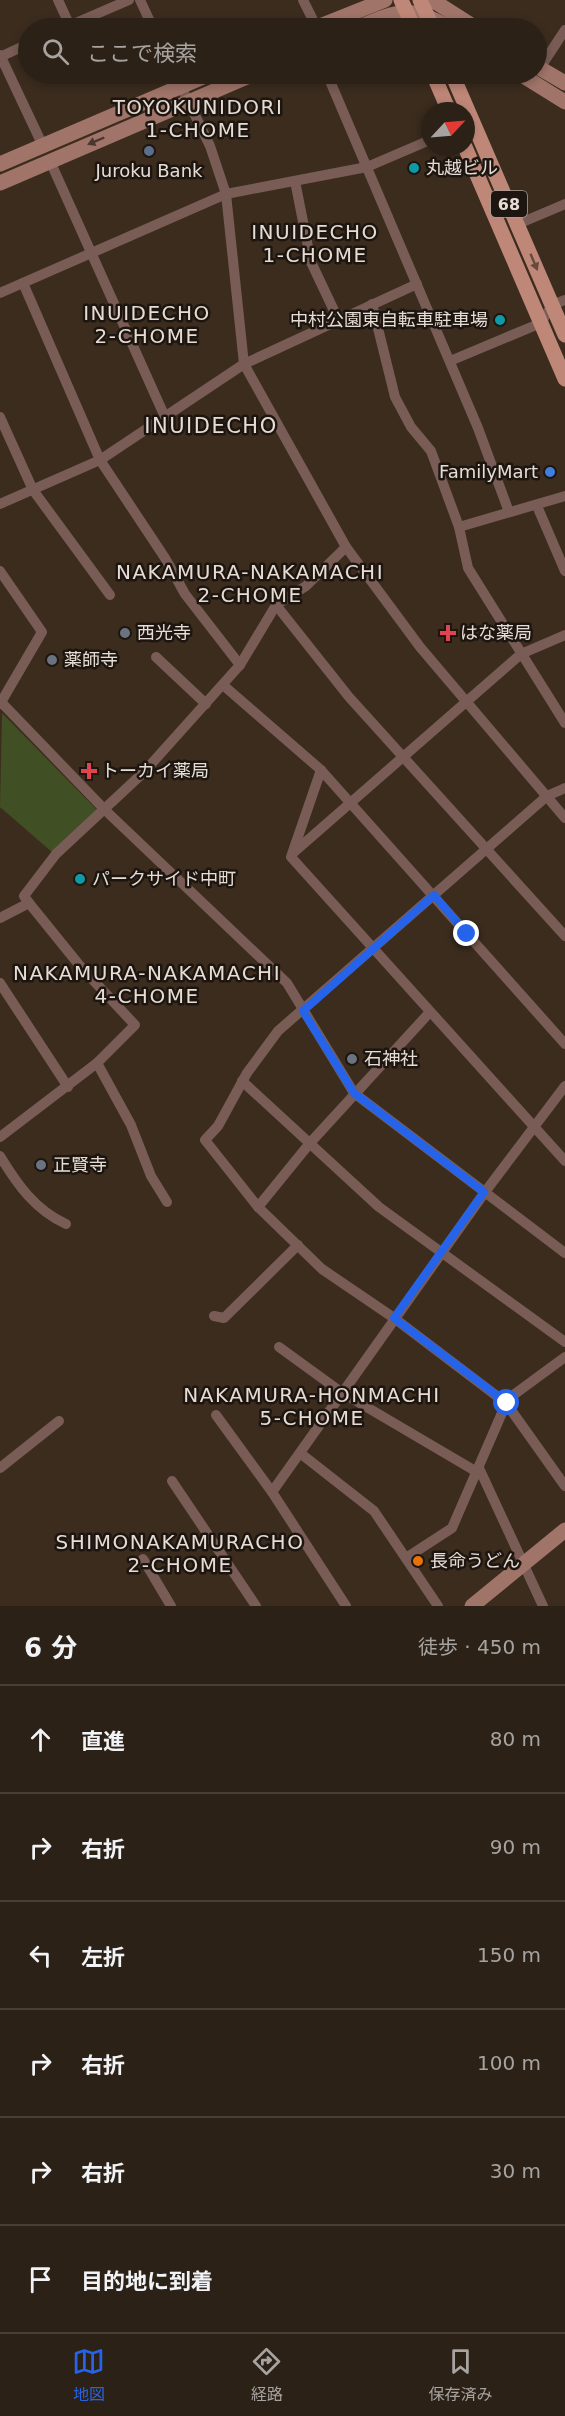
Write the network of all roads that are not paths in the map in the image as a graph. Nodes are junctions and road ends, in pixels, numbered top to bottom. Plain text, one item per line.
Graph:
1 (58, 0) edge
2 (129, 0) edge
3 (140, 0) edge
4 (303, 0) edge
5 (385, 0) edge
6 (406, 4) edge
7 (428, 11) edge
8 (64, 18) edge
9 (88, 18) edge
10 (148, 18) edge
11 (311, 18) edge
12 (341, 18) edge
13 (377, 18) edge
14 (448, 18) edge
15 (565, 30) edge
16 (18, 48) edge
17 (547, 55) edge
18 (0, 56) edge
19 (547, 72) edge
20 (565, 83) edge
21 (170, 84) edge
22 (180, 84) edge
23 (230, 84) edge
24 (331, 84) edge
25 (437, 84) edge
26 (459, 84) edge
27 (536, 84) edge
28 (188, 101) junction
29 (445, 102) edge
30 (565, 102) edge
31 (421, 144) edge
32 (43, 146) junction
33 (469, 156) edge
34 (50, 161) junction
35 (0, 165) edge
36 (367, 167) junction
37 (295, 181) junction
38 (0, 183) edge
39 (226, 194) junction
40 (565, 204) edge
41 (518, 224) junction
42 (90, 253) junction
43 (23, 283) junction
44 (417, 284) junction
45 (0, 293) edge
46 (559, 303) edge
47 (372, 304) junction
48 (338, 319) junction
49 (541, 323) junction
50 (565, 335) edge
51 (450, 361) junction
52 (244, 364) junction
53 (565, 380) edge
54 (0, 417) edge
55 (165, 417) junction
56 (100, 460) junction
57 (33, 490) junction
58 (565, 496) edge
59 (0, 504) edge
60 (537, 506) junction
61 (509, 512) junction
62 (459, 527) junction
63 (346, 547) junction
64 (0, 571) edge
65 (565, 571) edge
66 (110, 595) dead end
67 (276, 605) junction
68 (565, 634) edge
69 (521, 654) junction
70 (156, 657) dead end
71 (240, 665) junction
72 (223, 685) junction
73 (0, 702) edge
74 (466, 702) junction
75 (206, 704) junction
76 (565, 723) edge
77 (404, 756) junction
78 (321, 770) junction
79 (565, 788) edge
80 (547, 796) junction
81 (350, 804) junction
82 (105, 810) junction
83 (565, 818) edge
84 (487, 849) junction
85 (293, 854) junction
86 (434, 895) junction
87 (29, 903) junction
88 (0, 918) edge
89 (565, 936) edge
90 (373, 949) junction
91 (0, 983) edge
92 (303, 1011) junction
93 (430, 1012) junction
94 (565, 1044) edge
95 (97, 1063) junction
96 (242, 1081) junction
97 (565, 1086) edge
98 (68, 1087) junction
99 (354, 1093) junction
100 (535, 1127) junction
101 (0, 1137) edge
102 (310, 1143) junction
103 (0, 1156) edge
104 (565, 1161) edge
105 (484, 1192) junction
106 (167, 1202) dead end
107 (258, 1207) junction
108 (66, 1224) dead end
109 (298, 1245) junction
110 (443, 1253) junction
111 (565, 1253) edge
112 (214, 1316) dead end
113 (394, 1318) junction
114 (565, 1342) edge
115 (279, 1347) dead end
116 (565, 1357) edge
117 (341, 1392) junction
118 (507, 1403) junction
119 (216, 1415) dead end
120 (59, 1421) dead end
121 (300, 1453) junction
122 (0, 1468) edge
123 (478, 1470) junction
124 (172, 1481) dead end
125 (565, 1486) edge
126 (272, 1492) junction
127 (565, 1530) edge
128 (406, 1558) junction
129 (143, 1559) dead end
130 (524, 1563) junction
131 (171, 1606) edge
132 (256, 1606) edge
133 (346, 1606) edge
134 (438, 1606) edge
135 (472, 1606) edge
136 (543, 1606) edge

1 - 8 street
2 - 9 street
3 - 10 street
4 - 11 street
5 - 12 street
6 - 7 street
6 - 13 street
7 - 14 street
15 - 17 street
16 - 18 street
18 - 32 street
19 - 20 street
21 - 32 street
22 - 28 street
23 - 28 street
24 - 36 street
25 - 29 main road
26 - 41 main road, 68
27 - 30 street
28 -> 34 street
28 - 39 street
31 - 36 street
32 - 35 street
33 - 49 main road, 68
34 - 38 street
34 - 42 street
36 - 37 street
36 - 44 street
37 - 39 street
37 - 48 street
39 - 42 street
39 - 52 street
40 - 41 street
41 -> 46 main road, 68
42 - 43 street
42 - 55 street
43 - 45 street
43 - 56 street
44 - 47 street
44 - 51 street
46 - 49 street
46 - 50 main road, 68
47 - 48 street
47 - 62 street
48 - 52 street
49 - 51 street
49 - 53 main road, 68
51 - 61 street
52 - 55 street
52 - 63 street
54 - 57 street
55 - 56 street
56 - 57 street
56 - 71 street
57 - 59 street
57 - 66 street
58 - 60 street
60 - 61 street
60 - 65 street
61 - 62 street
62 - 69 street
63 - 67 street
63 - 74 street
64 - 73 street
67 - 71 street
67 - 77 street
68 - 69 street
69 - 74 street
69 - 76 street
70 - 75 street
71 - 72 street
72 - 75 street
72 - 78 street
73 - 82 street
74 - 77 street
74 - 80 street
75 - 82 street
77 - 81 street
77 - 84 street
78 - 81 street
78 - 85 street
79 - 80 street
80 - 83 street
80 - 84 street
81 - 85 street
81 - 86 street
82 - 87 street
82 - 92 street
84 - 86 street
84 - 89 street
85 - 90 street
86 - 90 street
86 - 94 street
87 - 88 street
87 - 95 street
90 - 92 street
90 - 93 street
91 - 98 street
92 - 96 street
92 - 99 street
93 - 99 street
93 - 100 street
95 - 98 street
95 - 106 street
96 - 102 street
96 - 107 street
97 - 100 street
98 - 101 street
99 - 102 street
99 - 105 street
100 - 104 street
100 - 105 street
102 - 107 street
102 - 110 street
103 - 108 street
105 - 110 street
105 - 111 street
107 - 109 street
109 - 112 street
109 - 113 street
110 - 113 street
110 - 114 street
113 - 117 street
113 - 118 street
115 - 117 street
116 - 118 street
117 - 121 street
117 - 123 street
118 - 123 street
118 - 125 street
119 - 126 street
120 - 122 street
121 - 126 street
121 - 128 street
123 - 128 street
123 - 130 street
124 - 132 street
126 - 133 street
127 - 130 street
128 - 134 street
129 - 131 street
130 - 135 street
130 - 136 street

